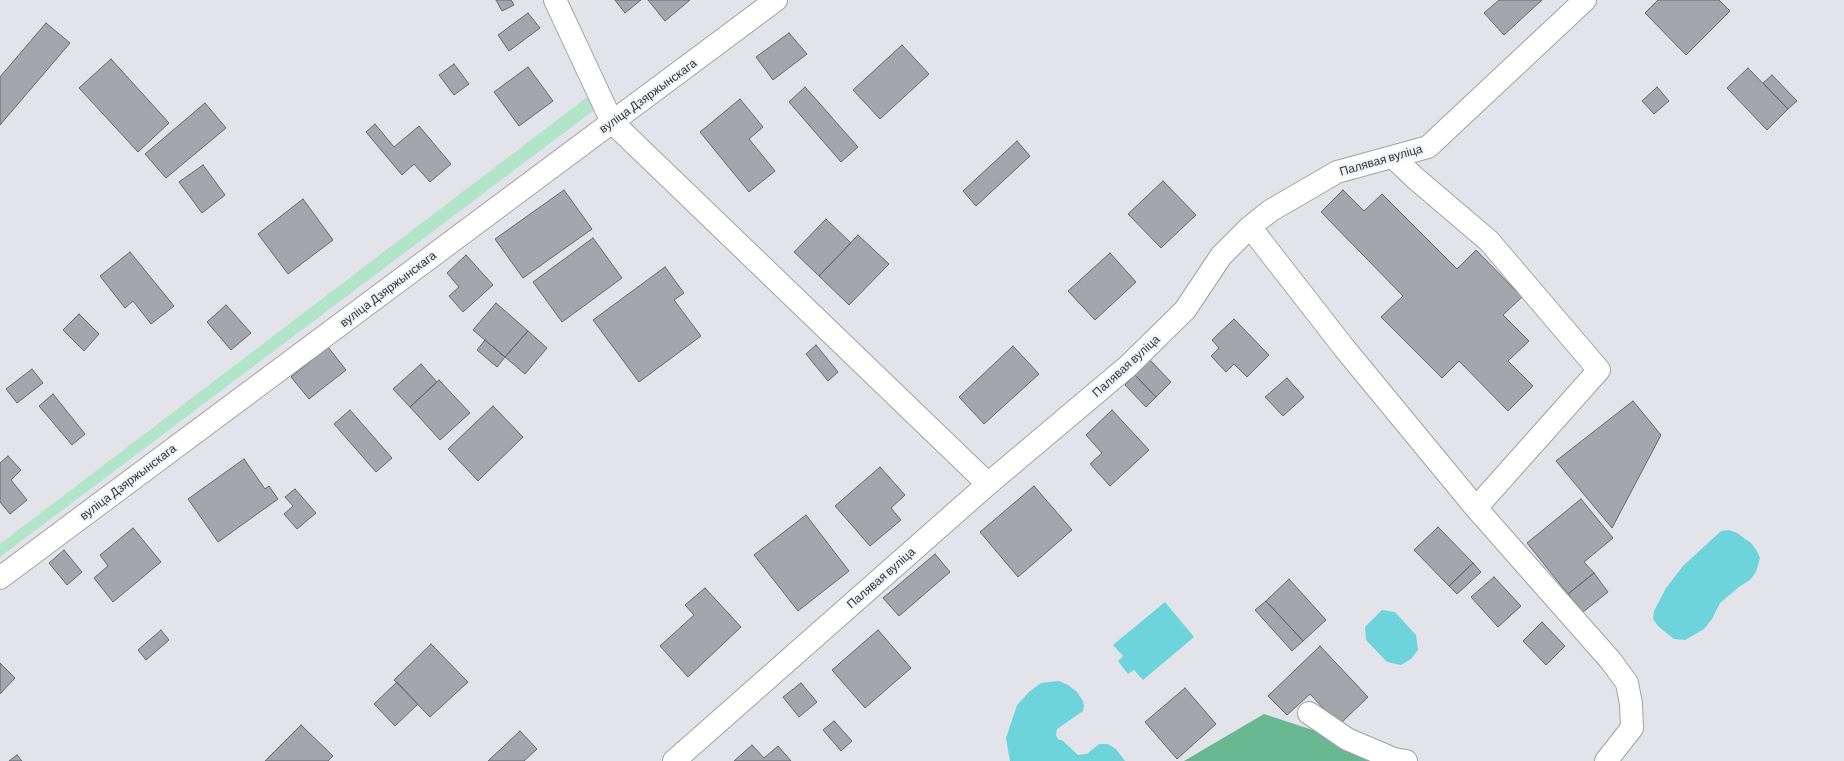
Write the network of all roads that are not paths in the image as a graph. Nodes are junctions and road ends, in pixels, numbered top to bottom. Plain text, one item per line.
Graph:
1 (555, 0) edge
2 (776, 0) edge
3 (1585, 0) edge
4 (612, 122) junction
5 (1393, 157) junction
6 (1250, 227) junction
7 (988, 484) junction
8 (1476, 508) junction
9 (0, 578) edge
10 (1309, 713) dead end
11 (674, 761) edge
12 (1406, 761) edge
13 (1606, 761) edge

1 - 4 street
2 - 4 street, вуліца Дзяржынскага
3 - 5 street, Палявая вуліца
4 - 7 street
4 - 9 street, вуліца Дзяржынскага
5 - 6 street, Палявая вуліца
5 - 8 street
6 - 7 street, Палявая вуліца
6 - 8 street
7 - 11 street, Палявая вуліца
8 - 13 street
10 - 12 street

